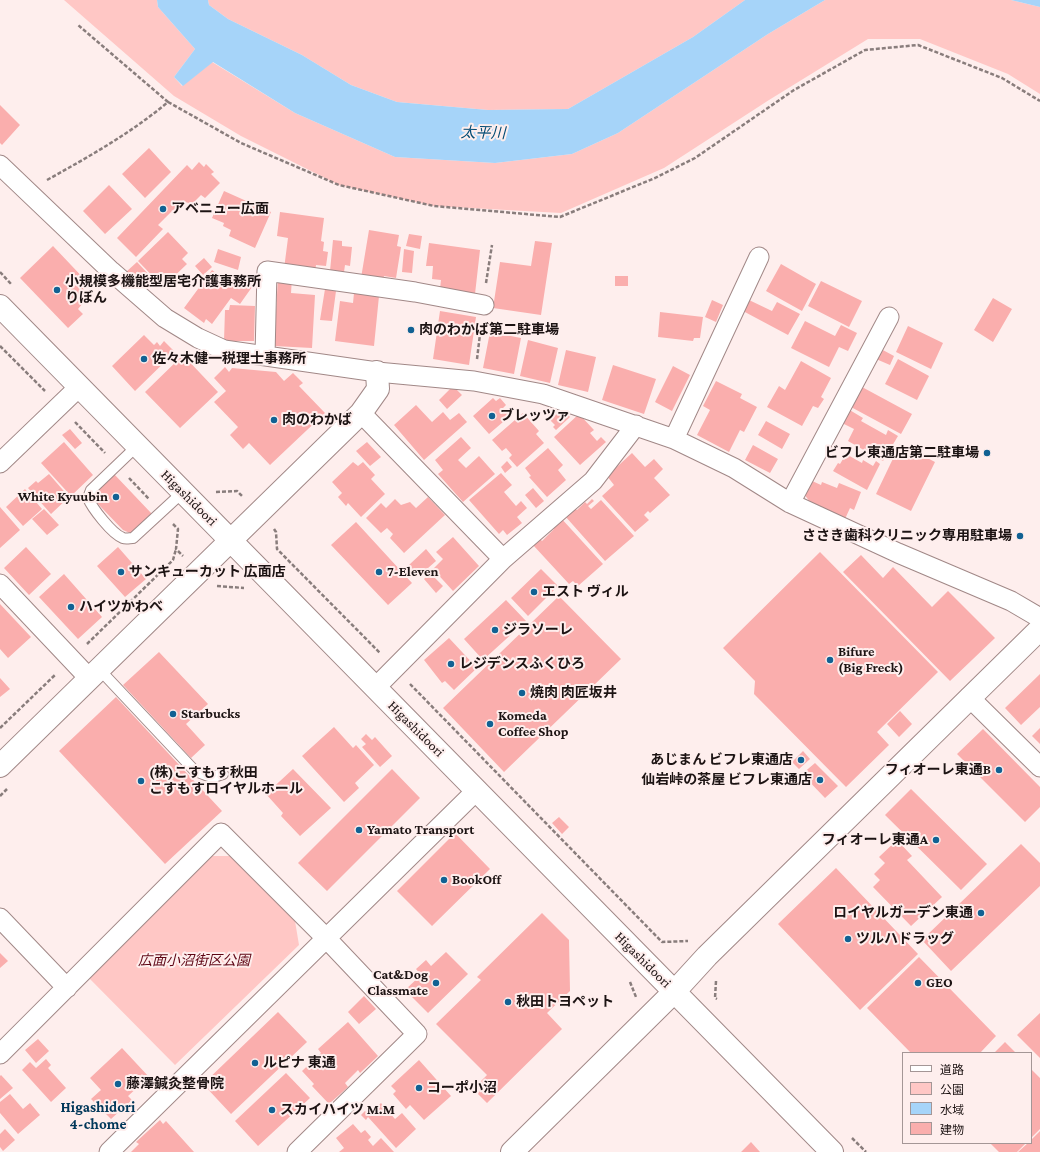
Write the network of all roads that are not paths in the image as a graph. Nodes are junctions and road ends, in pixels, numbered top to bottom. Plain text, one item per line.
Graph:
1 (0, 165) edge
2 (759, 257) dead end
3 (484, 305) dead end
4 (0, 306) edge
5 (889, 316) dead end
6 (265, 356) junction
7 (378, 372) junction
8 (79, 387) junction
9 (361, 413) junction
10 (636, 425) junction
11 (674, 439) junction
12 (137, 446) junction
13 (0, 463) edge
14 (183, 492) junction
15 (790, 503) junction
16 (230, 540) junction
17 (503, 559) junction
18 (0, 584) edge
19 (1040, 618) edge
20 (1040, 629) edge
21 (94, 673) junction
22 (376, 687) junction
23 (969, 697) junction
24 (0, 766) edge
25 (1040, 767) edge
26 (223, 774) dead end
27 (477, 790) junction
28 (0, 918) edge
29 (326, 938) junction
30 (67, 988) junction
31 (675, 991) junction
32 (0, 1054) edge
33 (109, 1152) edge
34 (297, 1152) edge
35 (512, 1152) edge
36 (832, 1152) edge

1 - 6 street
2 - 11 street
3 - 6 street
4 - 8 street, Higashidoori
5 - 15 street
6 - 7 street
7 - 9 street
7 - 10 street
8 - 12 street, Higashidoori
8 - 13 street
9 - 16 street
9 - 17 street
10 - 11 street
10 - 17 street
11 - 15 street
12 - 14 street, Higashidoori
12 - 14 lane
14 - 16 street, Higashidoori
15 - 19 street
16 - 21 street
16 - 22 street, Higashidoori
17 - 22 street
18 - 21 street
20 - 23 street
21 - 24 street
21 - 26 lane
22 - 27 street, Higashidoori
23 - 25 street
23 - 31 street
27 - 29 street
27 - 31 street, Higashidoori
28 - 30 street
29 - 30 street
29 - 33 street
29 - 34 street
30 - 32 street
31 - 35 street
31 - 36 street, Higashidoori

